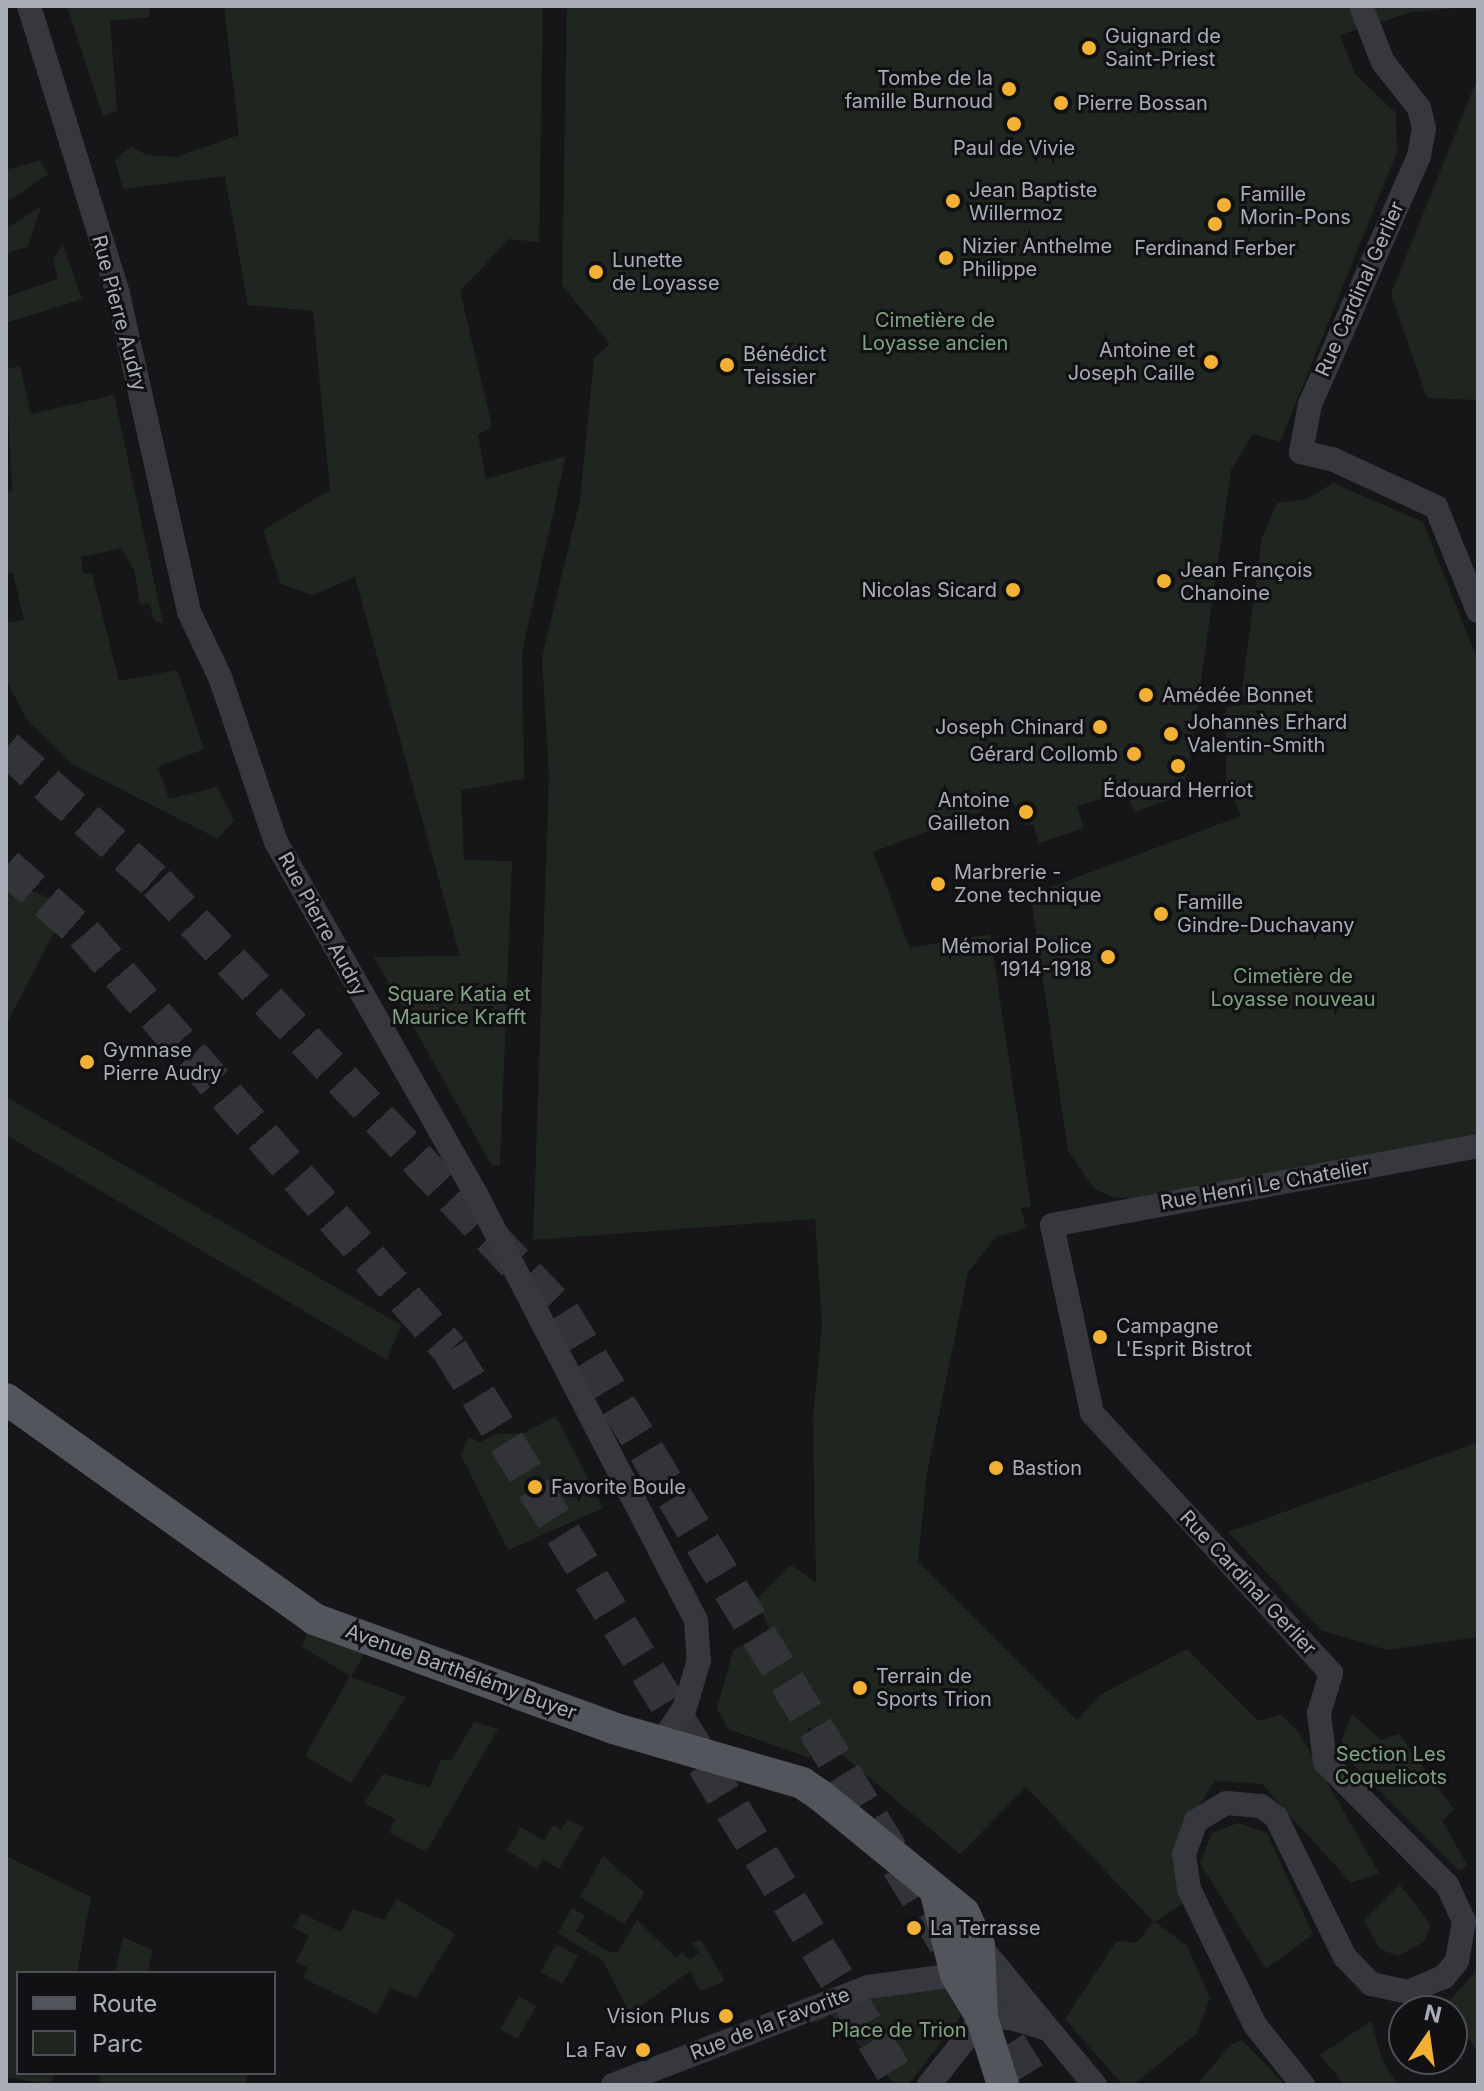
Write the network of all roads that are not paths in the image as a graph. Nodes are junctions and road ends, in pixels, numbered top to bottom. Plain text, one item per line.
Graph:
1 (29, 6) edge
2 (1361, 6) edge
3 (1478, 611) edge
4 (1478, 1146) edge
5 (1052, 1225) joint
6 (6, 1399) edge
7 (663, 1740) junction
8 (937, 1897) junction
9 (979, 1945) junction
10 (957, 1977) junction
11 (1021, 1999) junction
12 (982, 2018) junction
13 (1046, 2029) junction
14 (929, 2084) edge
15 (613, 2085) edge
16 (1003, 2085) edge
17 (1095, 2085) edge
18 (1303, 2085) edge

1 - 7 street, Rue Pierre Audry
2 - 3 street, Rue Cardinal Gerlier
4 - 5 street, Rue Henri Le Chatelier
5 - 18 street, Rue Cardinal Gerlier
6 - 7 main road, Avenue Barthélémy Buyer
7 - 8 main road, Avenue Barthélémy Buyer
8 - 9 main road
8 - 10 main road
9 - 10 main road
9 - 11 street
10 - 11 street
10 - 12 main road
10 - 15 street, Rue de la Favorite
11 - 13 street
12 - 13 street
12 - 14 street
12 - 16 main road
13 - 17 street

